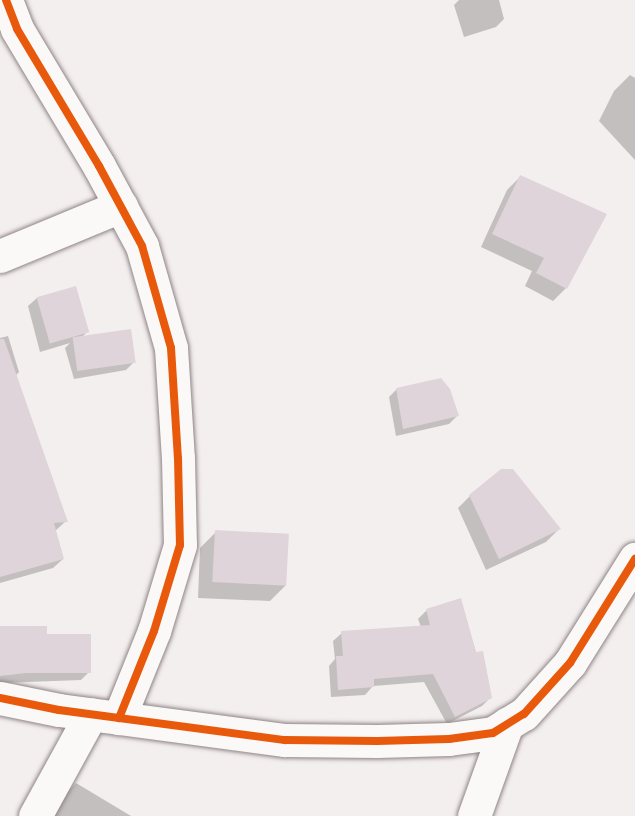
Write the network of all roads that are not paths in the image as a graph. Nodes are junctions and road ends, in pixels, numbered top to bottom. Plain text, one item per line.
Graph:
1 (6, 0) edge
2 (121, 206) junction
3 (0, 256) edge
4 (635, 559) edge
5 (0, 698) edge
6 (105, 716) junction
7 (507, 724) junction
8 (35, 816) edge
9 (474, 816) edge

1 - 2 street
2 - 3 street
2 - 6 street
4 - 7 street
5 - 6 street
6 - 7 street
6 - 8 street
7 - 9 street

